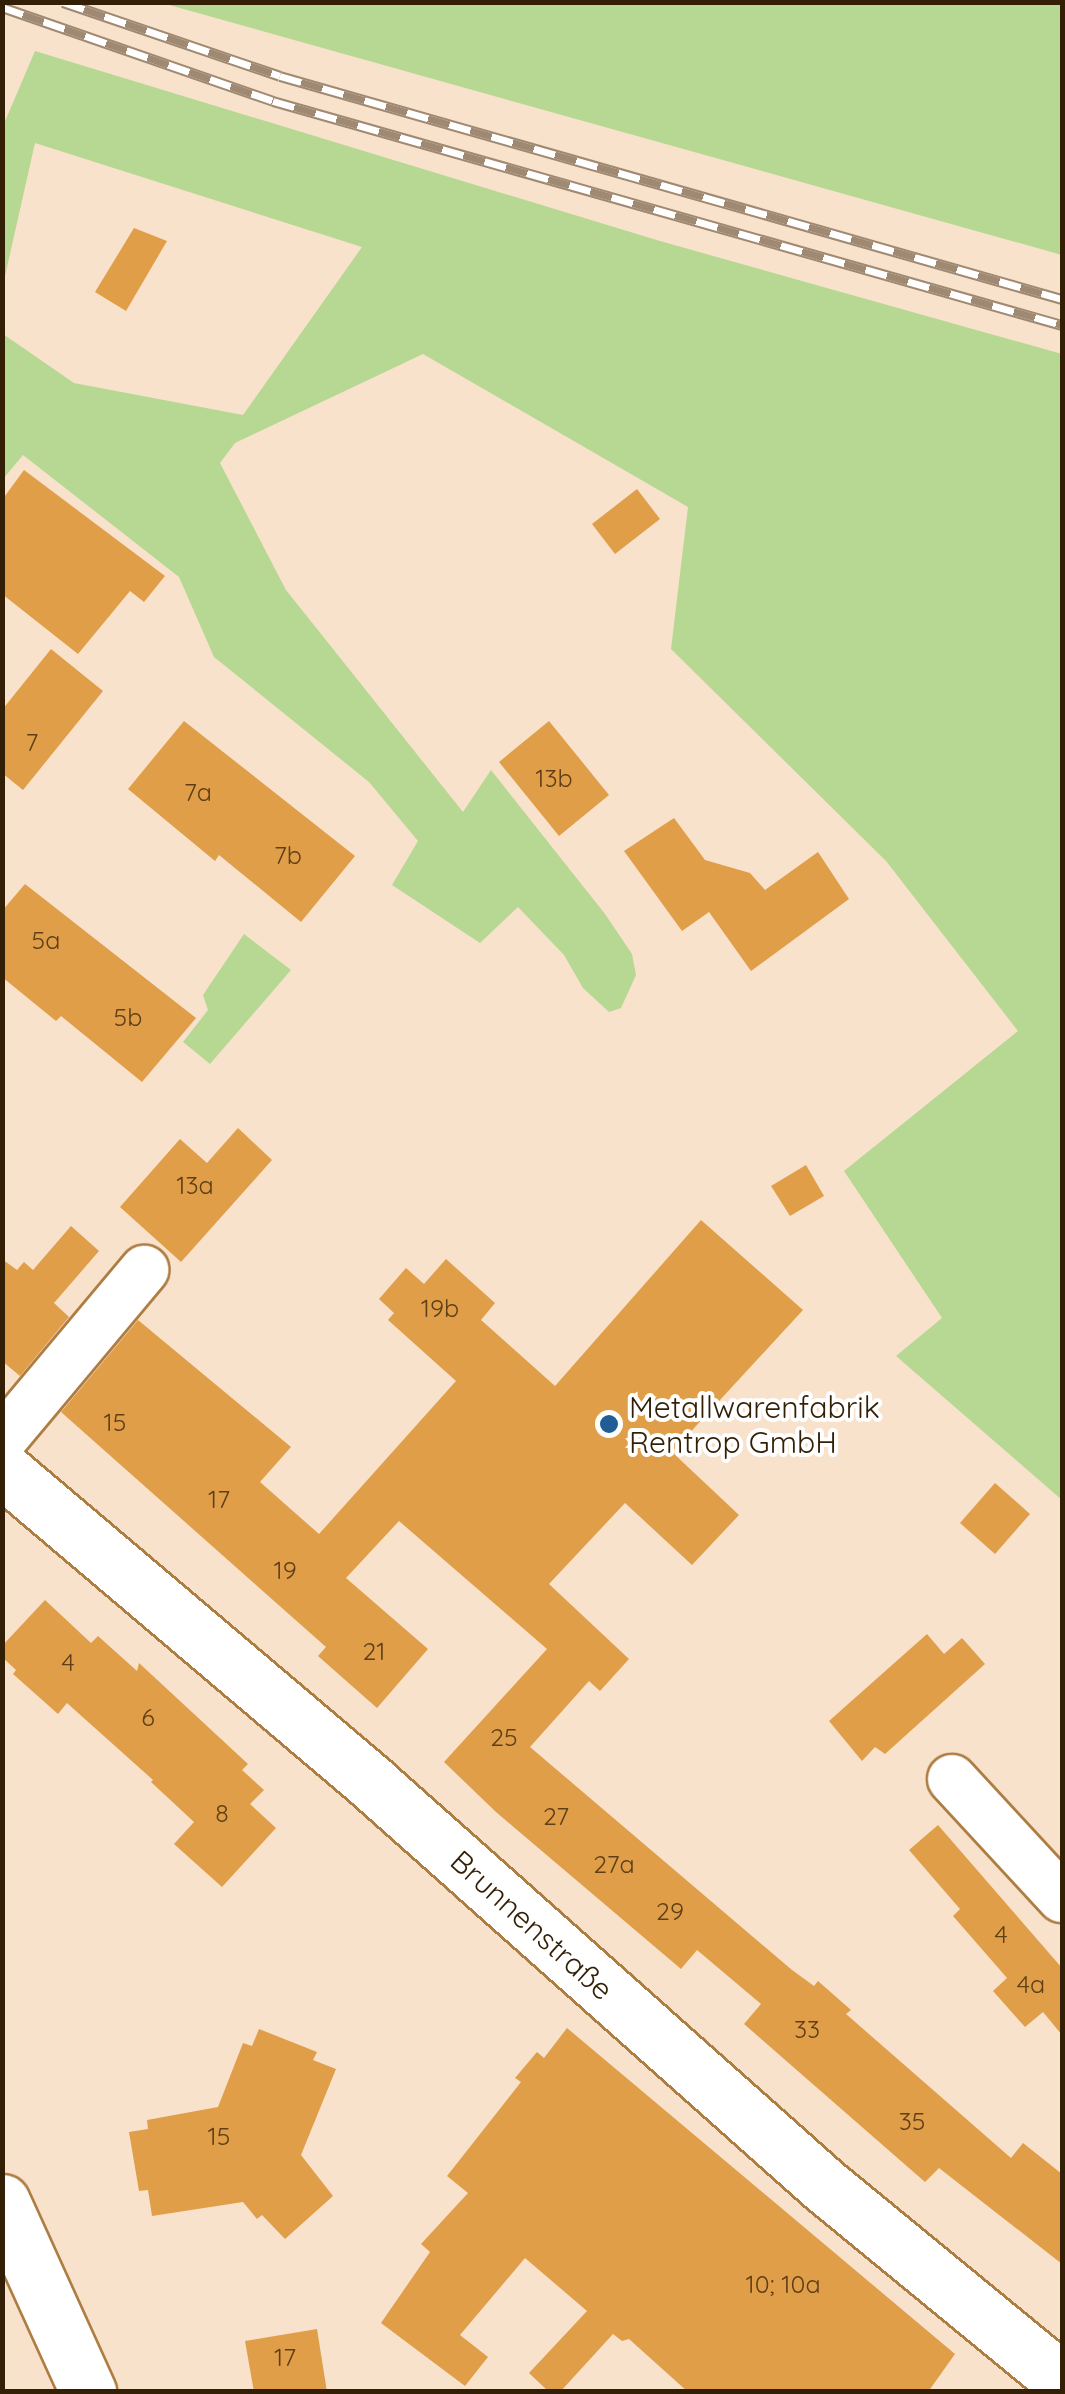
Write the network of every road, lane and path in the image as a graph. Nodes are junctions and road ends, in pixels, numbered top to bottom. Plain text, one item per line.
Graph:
1 (144, 1270) dead end
2 (2, 1440) edge
3 (10, 1490) edge
4 (952, 1780) dead end
5 (1062, 1898) edge
6 (2, 2202) edge
7 (1062, 2381) edge
8 (88, 2392) edge

1 - 2 street
3 - 7 main road, Brunnenstraße
4 - 5 street
6 - 8 main road

